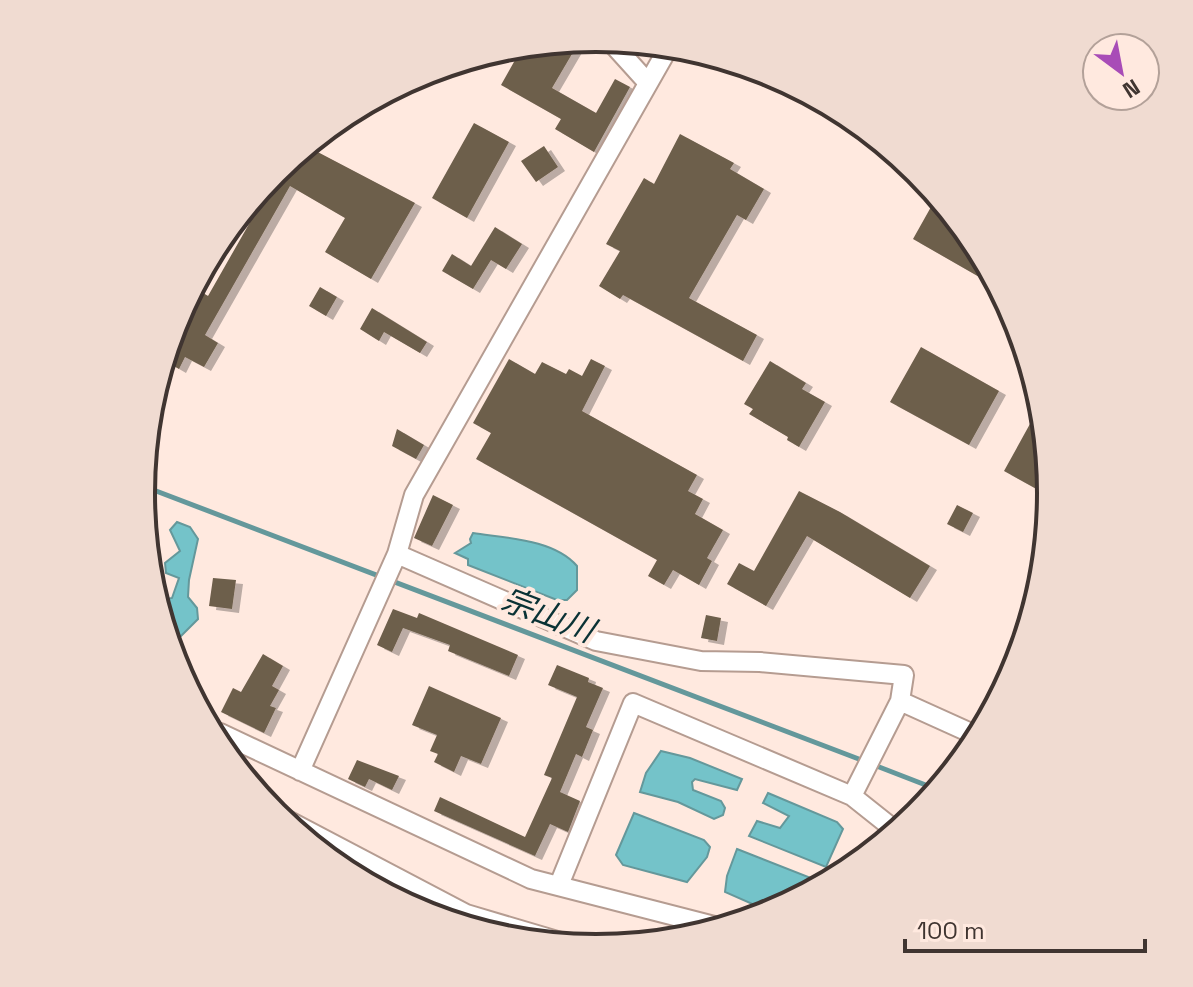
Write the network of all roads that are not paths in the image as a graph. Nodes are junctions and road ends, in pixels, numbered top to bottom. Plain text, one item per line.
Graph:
1 (621, 53) edge
2 (663, 57) edge
3 (648, 83) junction
4 (390, 570) junction
5 (900, 701) junction
6 (968, 732) edge
7 (228, 737) edge
8 (300, 771) junction
9 (852, 796) junction
10 (888, 825) edge
11 (325, 841) edge
12 (559, 885) junction
13 (701, 923) edge
14 (510, 927) edge

1 - 3 street
2 - 3 street
3 - 4 street
4 - 5 street
4 - 8 street
5 - 6 street
5 - 9 street
7 - 8 street
8 - 12 street
9 - 10 street
9 - 12 street
11 - 14 street
12 - 13 street

